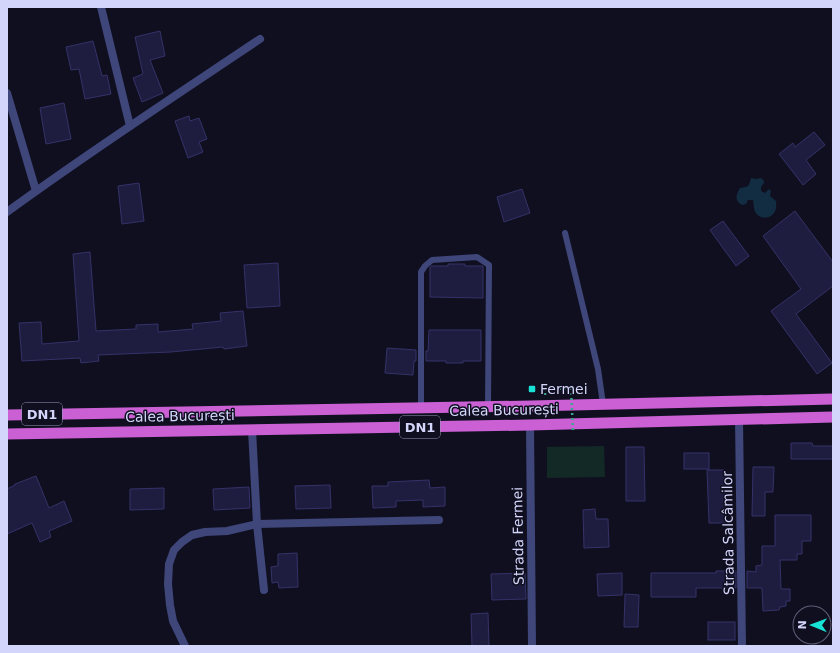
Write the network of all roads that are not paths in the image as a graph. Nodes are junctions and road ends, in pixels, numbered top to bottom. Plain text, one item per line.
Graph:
1 (101, 7) edge
2 (260, 39) dead end
3 (7, 93) edge
4 (130, 126) junction
5 (36, 191) junction
6 (7, 212) edge
7 (565, 233) dead end
8 (833, 398) edge
9 (603, 404) junction
10 (421, 407) junction
11 (488, 407) junction
12 (7, 414) edge
13 (833, 417) edge
14 (739, 419) junction
15 (530, 425) junction
16 (252, 430) junction
17 (7, 434) edge
18 (439, 520) dead end
19 (257, 524) junction
20 (264, 590) dead end
21 (185, 646) edge
22 (532, 646) edge
23 (742, 646) edge

1 - 4 street
2 - 4 street
3 - 5 street
4 - 5 street
5 - 6 street
7 - 9 lane
8 - 9 highway, Calea București / DN1
9 - 11 highway, Calea București / DN1
10 - 11 highway, Calea București / DN1
10 - 11 lane
10 - 12 highway, Calea București / DN1
13 - 14 highway, Calea București / DN1
14 - 15 highway, Calea București / DN1
14 - 23 street, Strada Salcâmilor
15 - 16 highway, Calea București / DN1
15 - 22 street, Strada Fermei
16 - 17 highway, Calea București / DN1
16 - 19 street
18 - 19 street
19 - 20 street
19 - 21 street

